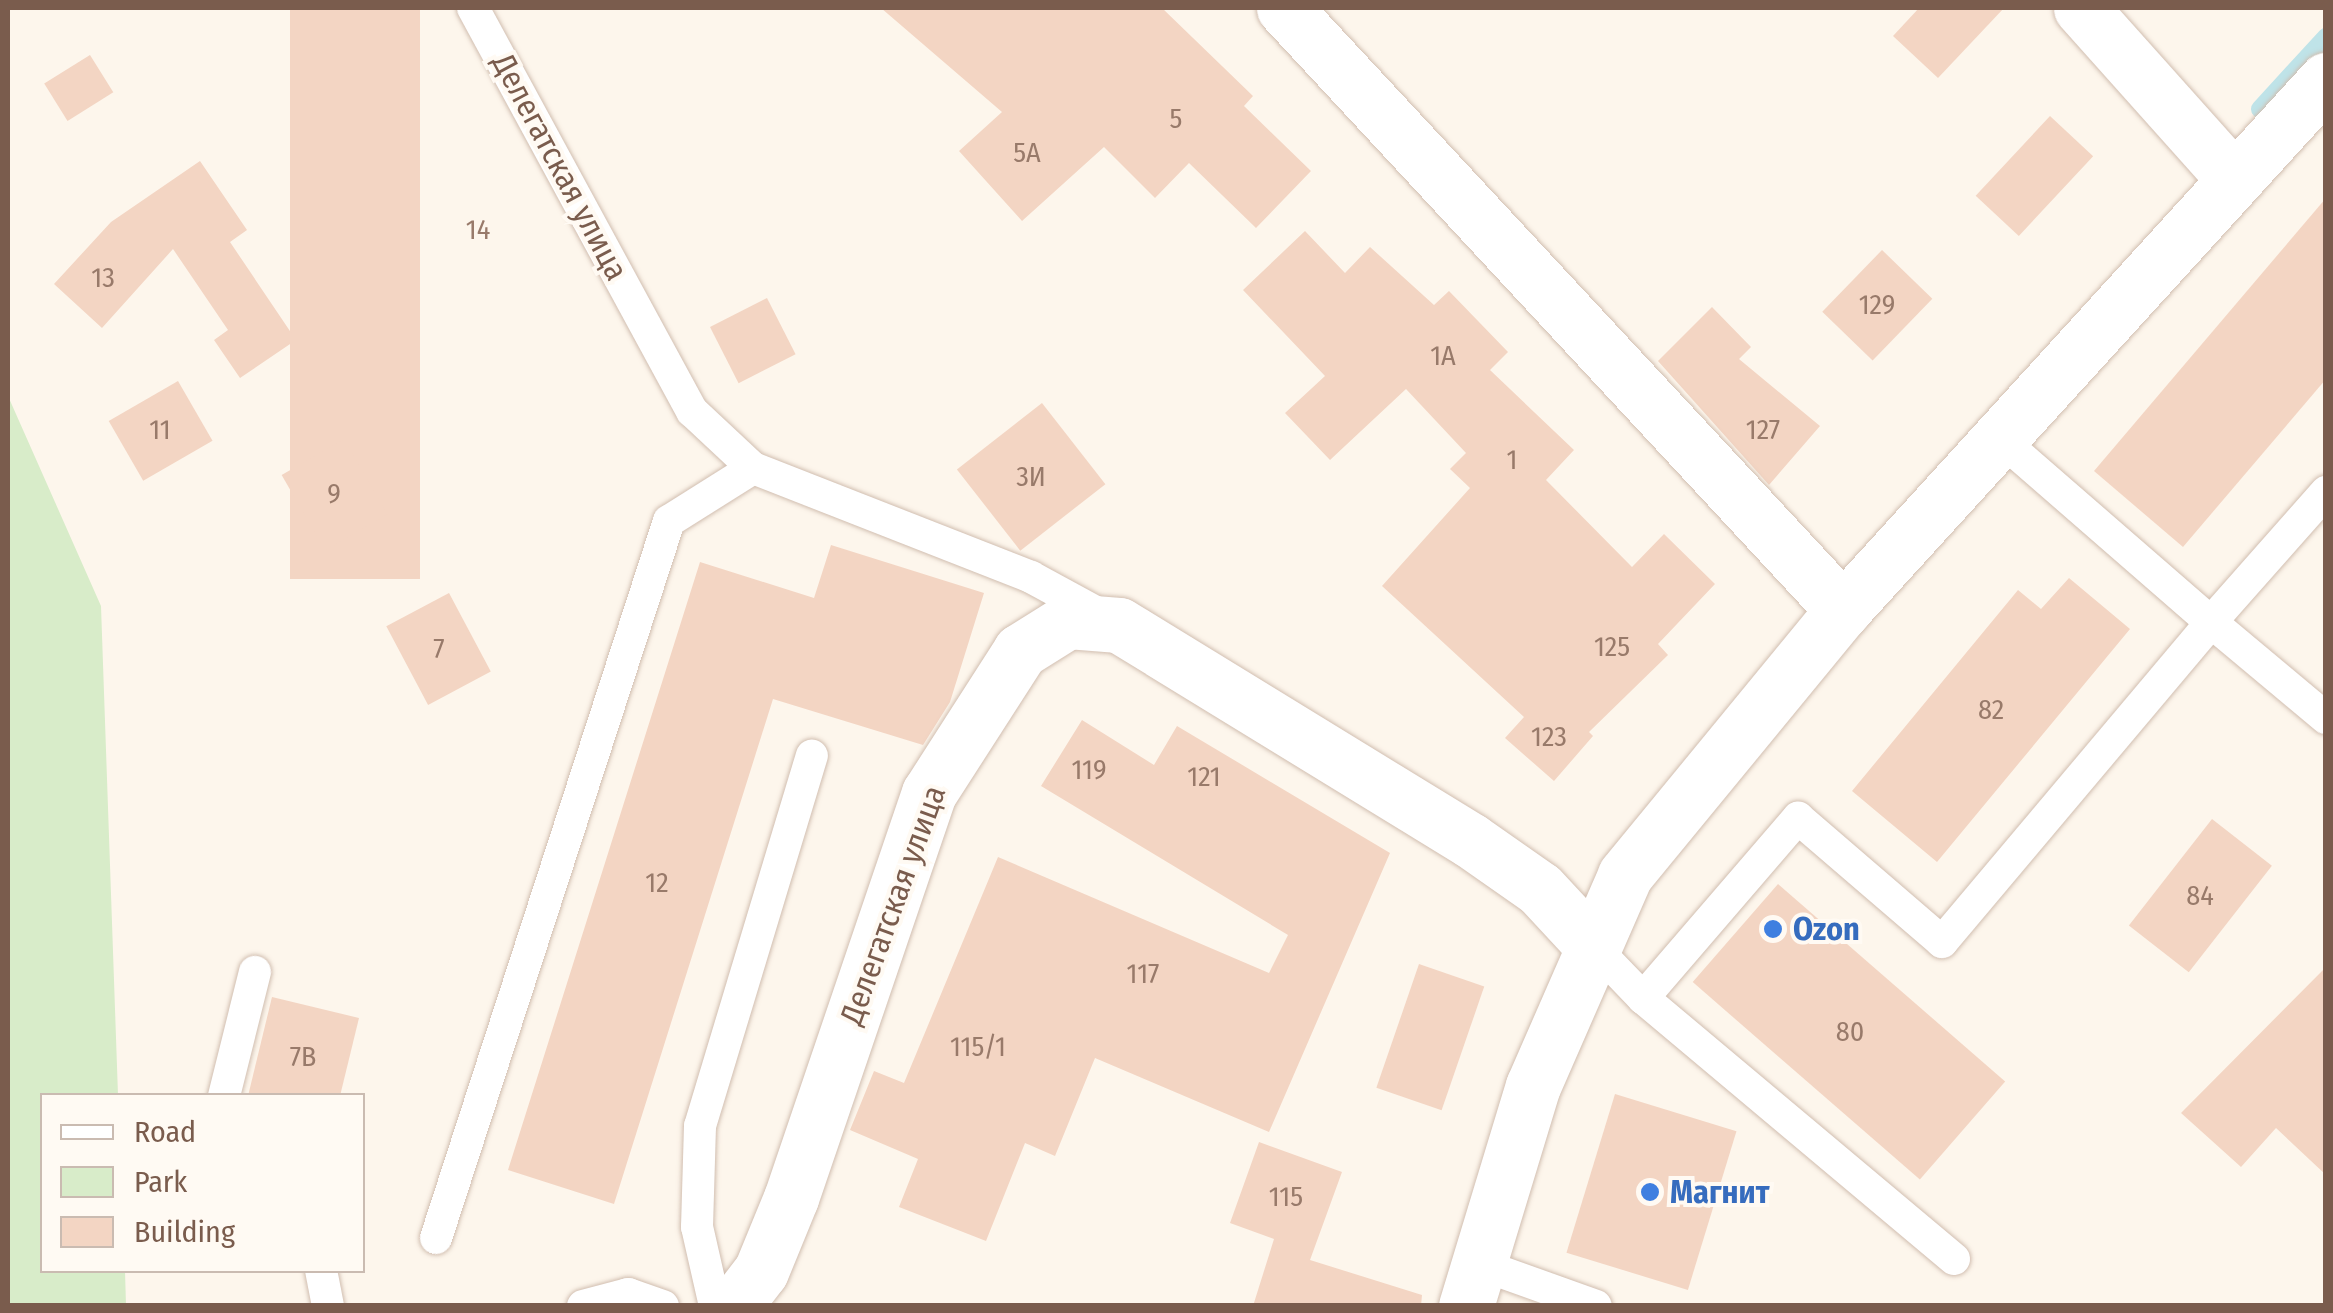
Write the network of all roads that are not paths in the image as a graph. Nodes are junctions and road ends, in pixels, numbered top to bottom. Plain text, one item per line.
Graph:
1 (473, 8) edge
2 (1284, 8) edge
3 (2081, 8) edge
4 (2326, 80) edge
5 (2234, 179) junction
6 (2000, 438) junction
7 (753, 468) junction
8 (2326, 492) edge
9 (1843, 610) junction
10 (2211, 622) junction
11 (1120, 625) junction
12 (2326, 718) edge
13 (812, 756) dead end
14 (1592, 945) junction
15 (255, 972) dead end
16 (1644, 998) junction
17 (225, 1093) edge
18 (436, 1238) dead end
19 (1954, 1259) dead end
20 (322, 1273) edge
21 (1473, 1285) edge
22 (328, 1306) edge
23 (583, 1306) edge
24 (663, 1306) edge
25 (715, 1306) edge
26 (734, 1306) edge
27 (1596, 1306) edge

1 - 7 lane, Делегатская улица
2 - 9 street
3 - 5 street
4 - 5 street
5 - 6 street
6 - 9 street
6 - 10 lane
7 - 11 lane, Делегатская улица
7 - 18 lane
8 - 10 lane
9 - 14 street
10 - 12 lane
10 - 16 lane
11 - 14 street
11 - 26 street, Делегатская улица
13 - 25 lane
14 - 16 lane
14 - 21 street
15 - 17 lane
16 - 19 lane
20 - 22 lane
21 - 27 lane
23 - 24 lane

